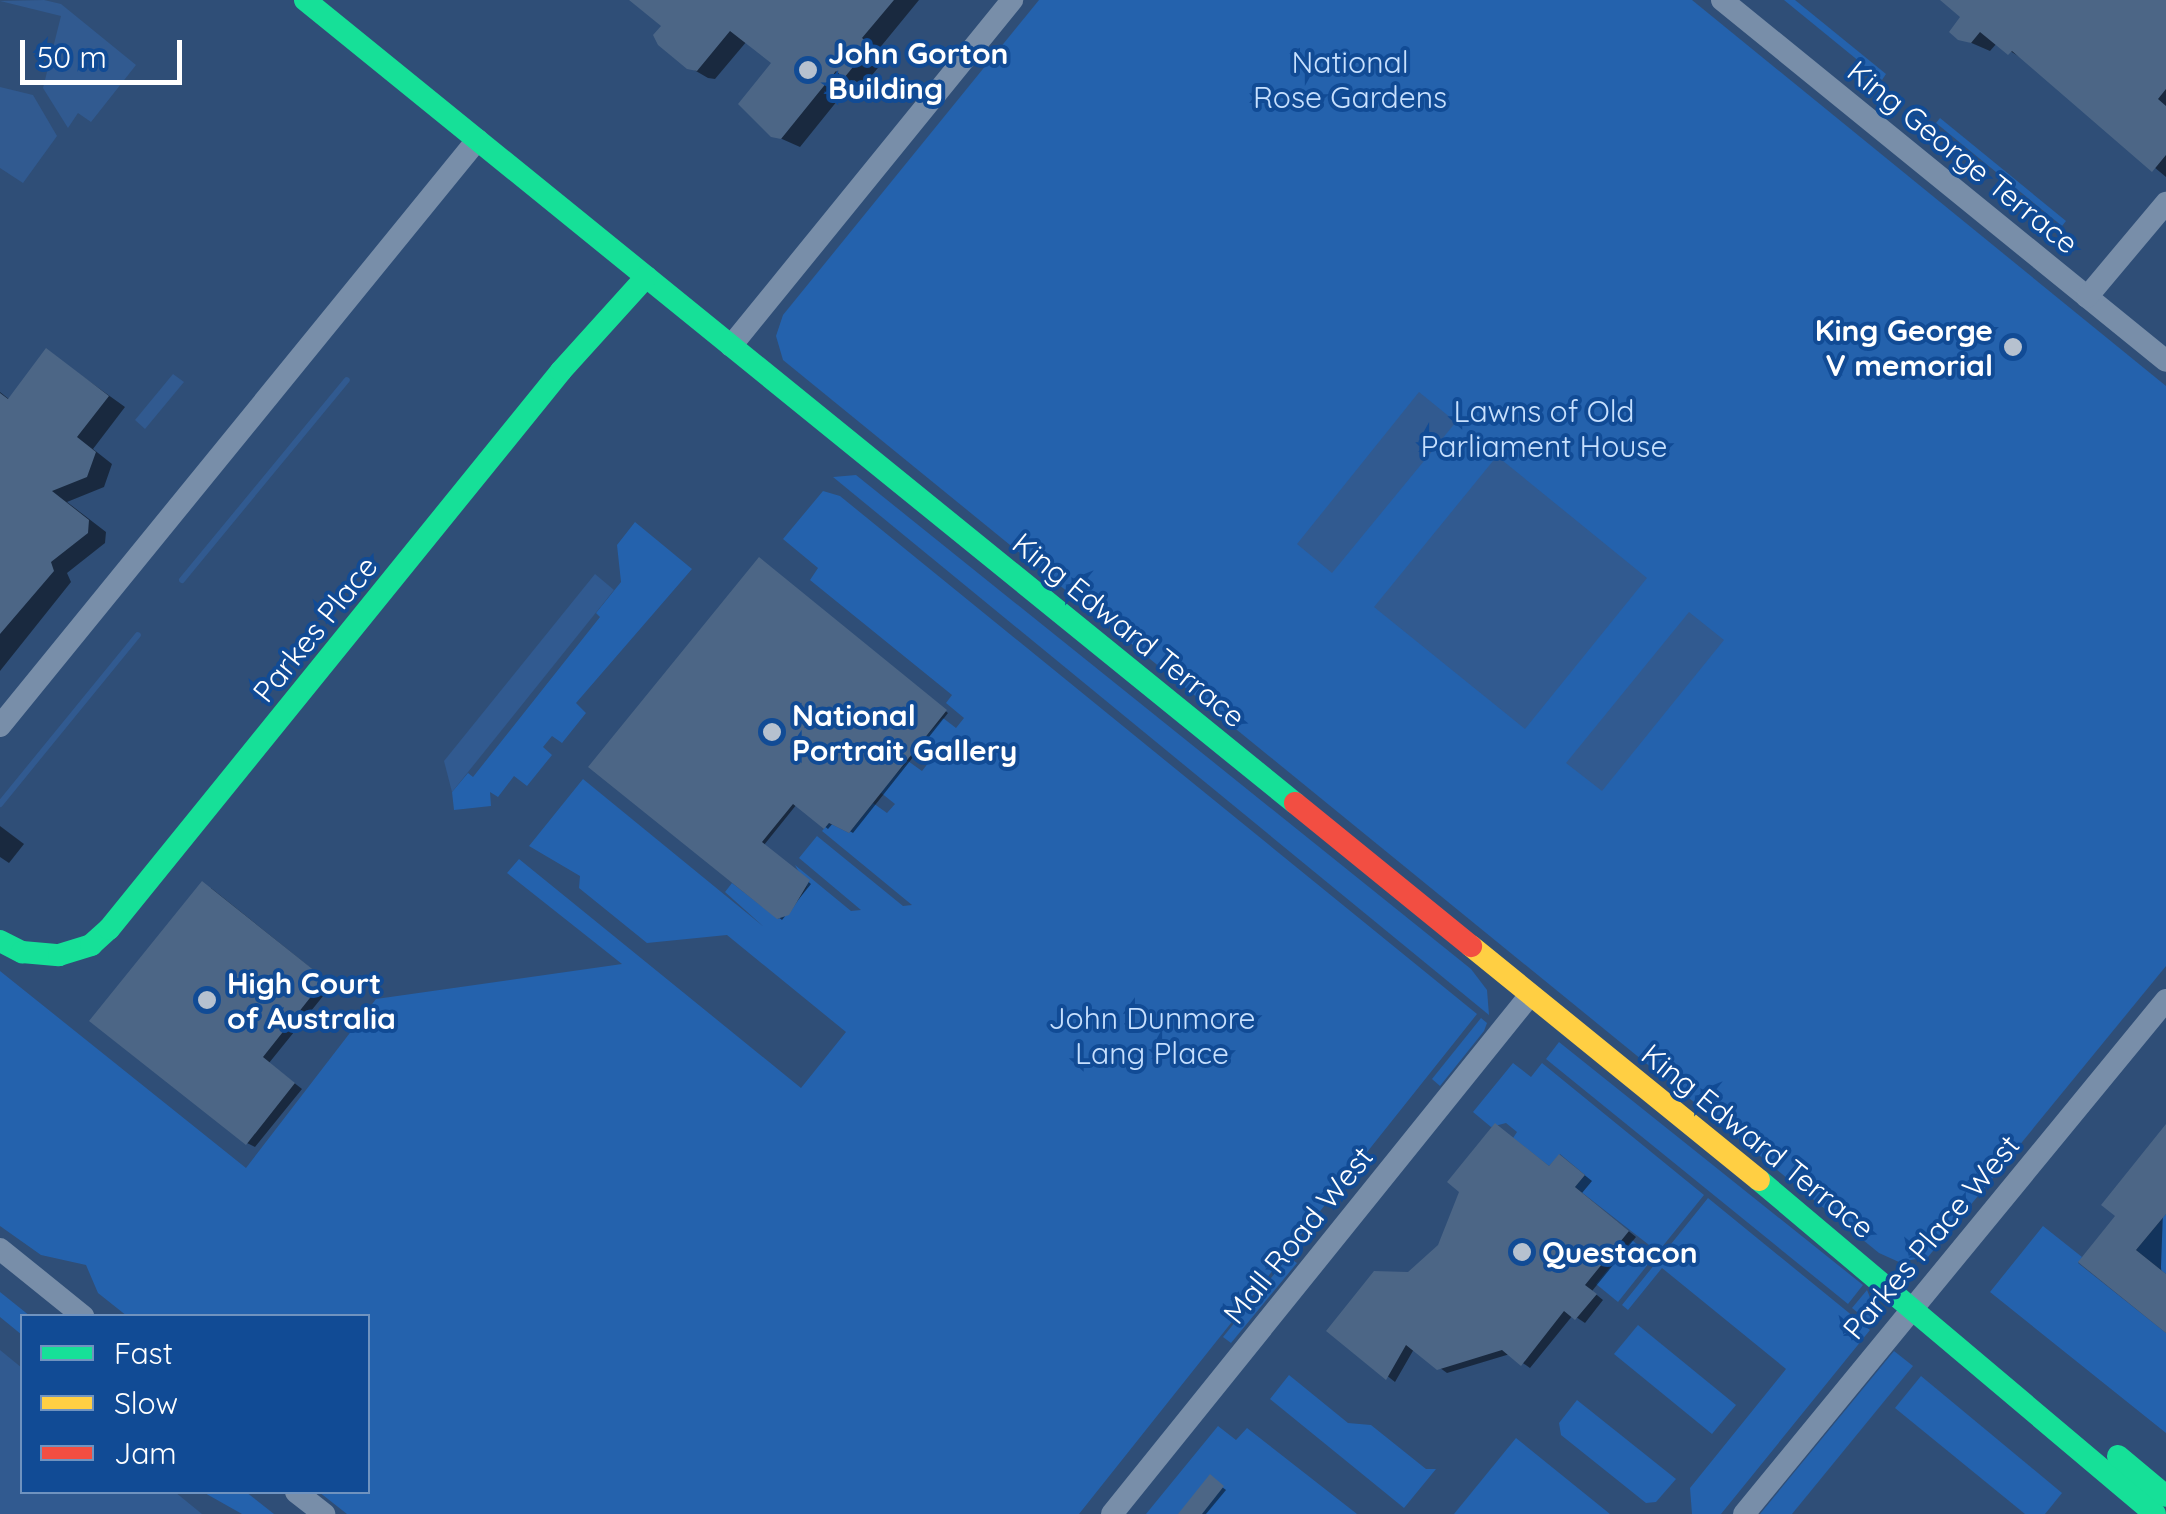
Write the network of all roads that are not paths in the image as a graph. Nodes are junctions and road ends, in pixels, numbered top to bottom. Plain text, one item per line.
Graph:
1 (305, 0) edge
2 (1012, 0) edge
3 (1722, 0) edge
4 (477, 140) junction
5 (2166, 202) edge
6 (619, 255) junction
7 (646, 277) junction
8 (2087, 296) junction
9 (614, 306) junction
10 (731, 346) junction
11 (2166, 361) edge
12 (0, 726) edge
13 (0, 940) edge
14 (1530, 995) junction
15 (2166, 1000) edge
16 (0, 1249) edge
17 (1916, 1307) junction
18 (81, 1314) edge
19 (299, 1494) edge
20 (2166, 1496) edge
21 (324, 1514) edge
22 (1112, 1514) edge
23 (1744, 1514) edge
24 (2155, 1514) edge

1 - 4 main road, King Edward Terrace
2 - 10 street
3 - 8 street, King George Terrace
4 - 6 main road, King Edward Terrace
4 - 12 street
5 - 8 street
6 - 7 main road, King Edward Terrace
6 - 9 street
7 - 9 main road, Parkes Place
7 - 10 main road, King Edward Terrace
8 - 11 street, King George Terrace
9 - 13 main road, Parkes Place
10 - 14 main road, King Edward Terrace
14 - 17 main road, King Edward Terrace
14 - 22 street, Mall Road West
15 - 17 street, Parkes Place West
16 - 18 street
17 - 20 main road, King Edward Terrace
17 - 23 street, Parkes Place West
17 - 24 main road, King Edward Terrace
19 - 21 street

